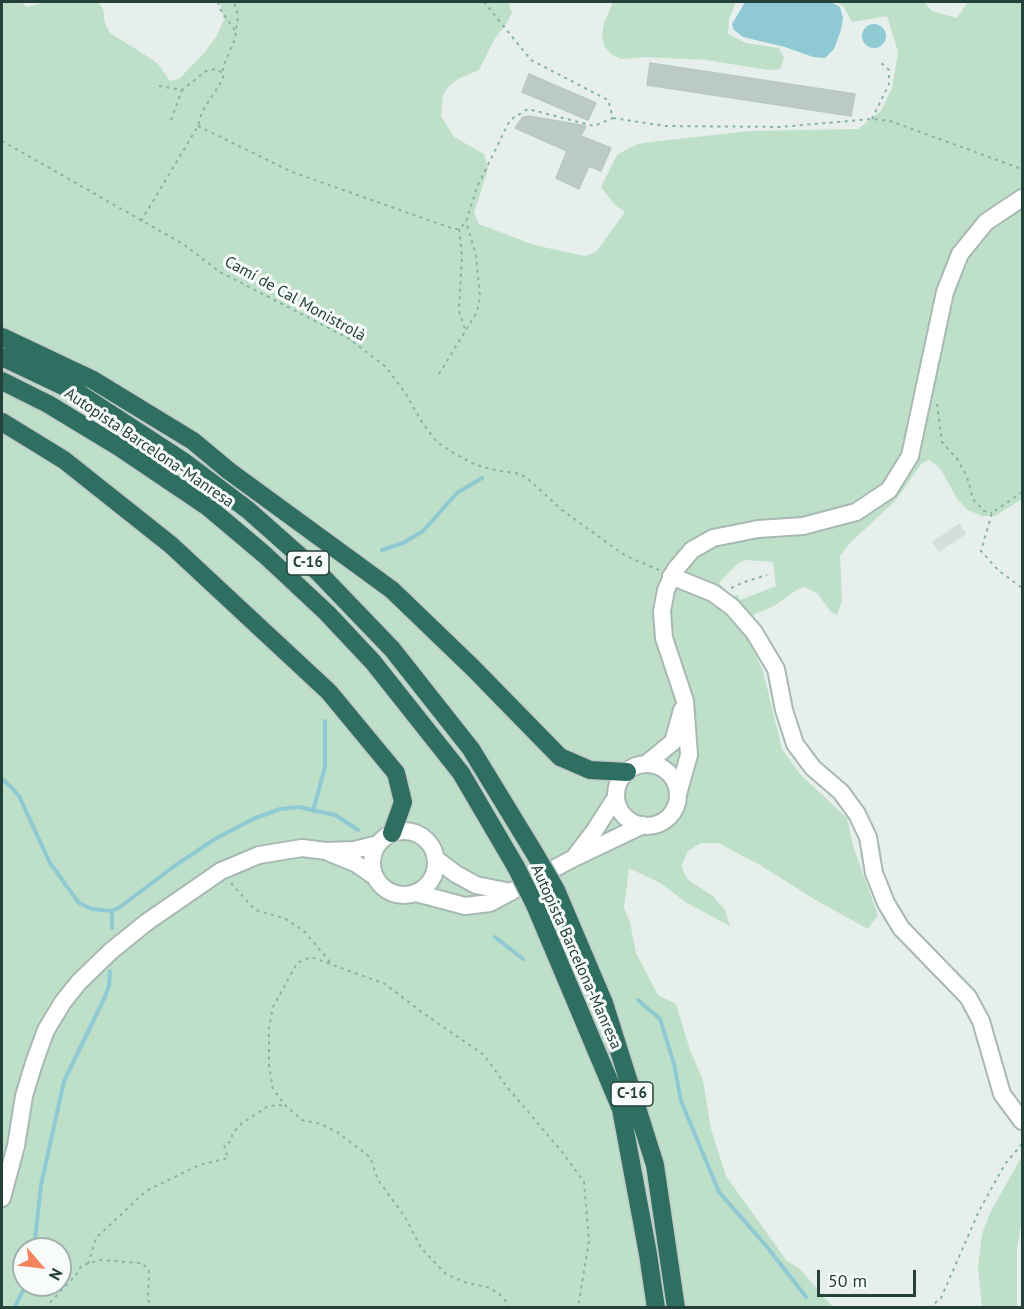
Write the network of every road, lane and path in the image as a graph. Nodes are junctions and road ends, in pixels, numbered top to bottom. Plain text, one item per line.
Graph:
1 (218, 2) edge
2 (234, 2) edge
3 (484, 2) edge
4 (236, 32) junction
5 (878, 60) dead end
6 (223, 73) junction
7 (159, 86) dead end
8 (182, 90) junction
9 (613, 118) junction
10 (872, 119) junction
11 (171, 120) dead end
12 (198, 126) junction
13 (2, 141) edge
14 (1023, 169) edge
15 (1023, 198) edge
16 (141, 221) junction
17 (466, 222) junction
18 (459, 229) junction
19 (465, 329) junction
20 (2, 338) edge
21 (2, 357) edge
22 (439, 374) dead end
23 (2, 381) edge
24 (924, 388) junction
25 (2, 422) edge
26 (1023, 492) edge
27 (992, 513) junction
28 (767, 575) dead end
29 (671, 576) junction
30 (1023, 588) edge
31 (720, 598) junction
32 (685, 701) junction
33 (646, 764) junction
34 (627, 772) junction
35 (678, 794) junction
36 (616, 797) junction
37 (643, 825) junction
38 (385, 838) junction
39 (326, 852) junction
40 (436, 859) junction
41 (572, 859) junction
42 (221, 871) junction
43 (374, 876) junction
44 (511, 892) junction
45 (416, 893) junction
46 (331, 963) junction
47 (285, 1105) junction
48 (1023, 1121) edge
49 (1023, 1144) edge
50 (2, 1198) edge
51 (88, 1264) junction
52 (45, 1308) edge
53 (153, 1308) edge
54 (510, 1308) edge
55 (578, 1308) edge
56 (656, 1308) edge
57 (676, 1308) edge
58 (929, 1308) edge

1 - 4 path
2 - 4 path
3 - 9 path
4 - 6 path
5 - 10 path
6 - 8 path
6 - 12 path
7 - 8 path
8 - 11 path
9 - 10 path
9 - 17 path
10 - 14 path
12 - 16 path
12 - 18 path
13 - 16 path, Camí de Cal Monistrolà
15 - 24 street
16 - 29 path, Camí de Cal Monistrolà
17 - 18 path
17 - 19 path
18 - 19 path
19 - 22 path
20 - 34 highway
21 - 57 highway, Autopista Barcelona-Manresa / C-16, bridge
23 - 56 highway, Autopista Barcelona-Manresa / C-16, bridge
24 - 27 path
24 - 29 street
25 - 38 highway
26 - 27 path
27 - 30 path
28 - 31 path
29 - 31 street
29 - 32 street
31 - 48 street
32 - 33 street
32 - 35 street
33 - 34 street
33 - 35 street
34 - 36 street
35 - 37 street
36 - 37 street
36 - 41 street
37 - 41 street
38 - 39 street
38 - 40 street
38 - 43 street
39 - 42 street
39 - 43 street
40 - 44 street
40 - 45 street
41 - 44 street
42 - 46 path
42 - 50 street
43 - 45 street
44 - 45 street
46 - 47 path
46 - 55 path
47 - 51 path
47 - 54 path
49 - 58 path
51 - 52 path
51 - 53 path

